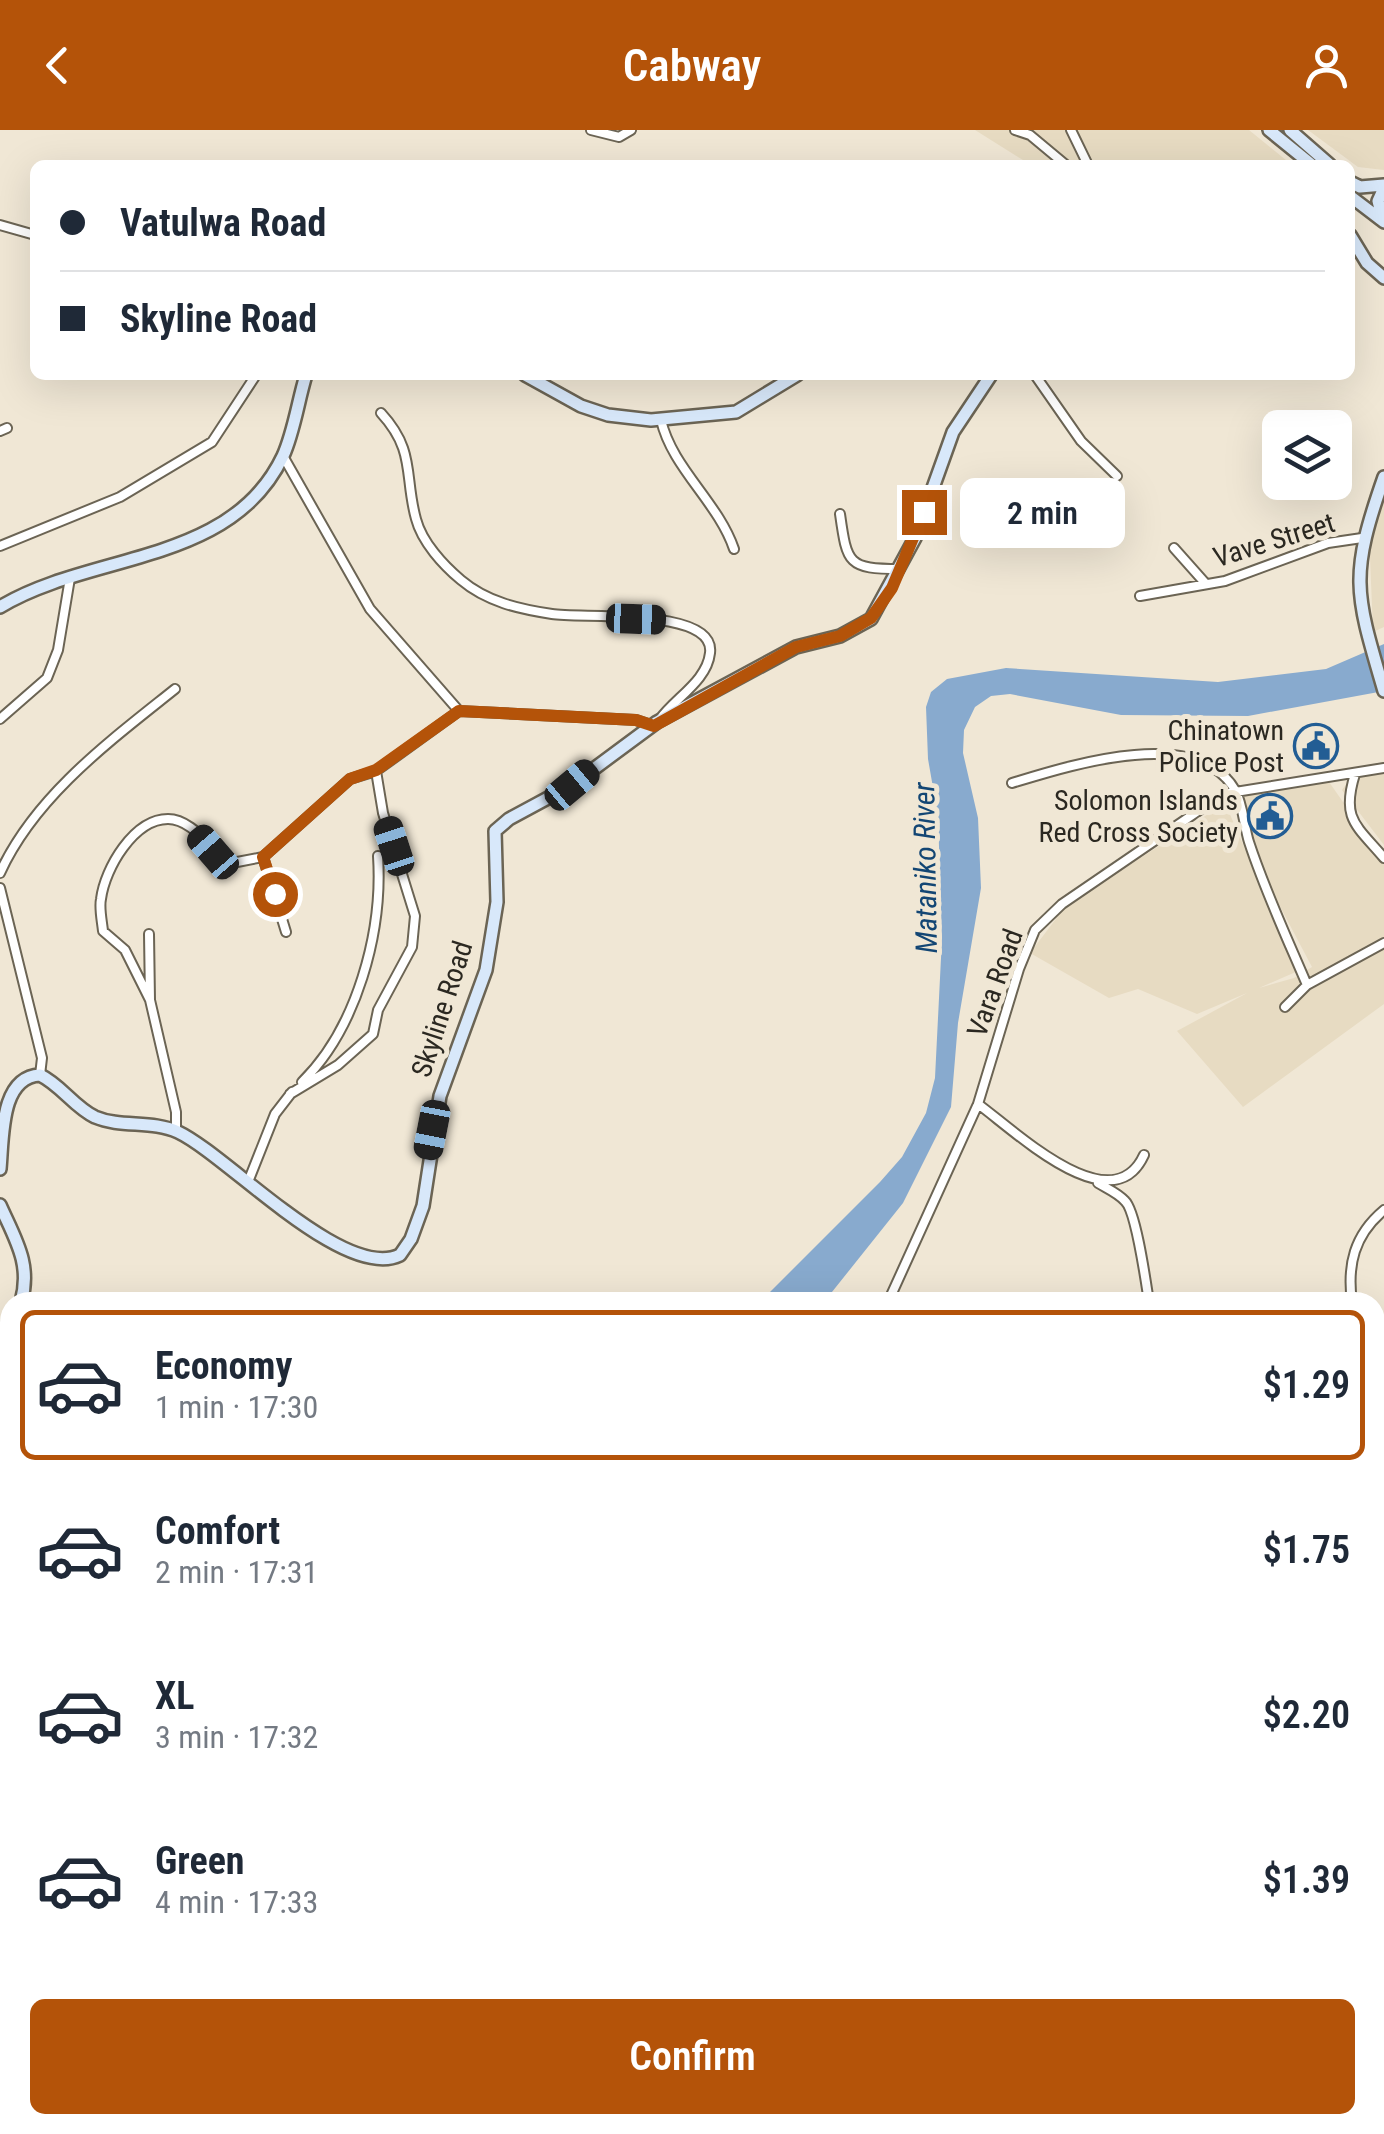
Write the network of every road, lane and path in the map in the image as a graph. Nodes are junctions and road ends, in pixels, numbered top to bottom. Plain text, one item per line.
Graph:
1 (591, 130) edge
2 (631, 130) edge
3 (1015, 130) edge
4 (1071, 130) edge
5 (1270, 130) edge
6 (1290, 130) edge
7 (1060, 160) edge
8 (1086, 160) edge
9 (1306, 160) edge
10 (1324, 160) edge
11 (1355, 184) edge
12 (1384, 187) edge
13 (1355, 200) edge
14 (1384, 222) edge
15 (0, 224) edge
16 (30, 233) edge
17 (1355, 243) edge
18 (1384, 278) edge
19 (252, 380) edge
20 (305, 380) edge
21 (534, 380) edge
22 (789, 380) edge
23 (988, 380) edge
24 (1038, 380) edge
25 (381, 413) dead end
26 (661, 420) junction
27 (283, 456) junction
28 (1117, 476) dead end
29 (1384, 477) edge
30 (840, 514) dead end
31 (1362, 538) junction
32 (0, 546) edge
33 (1174, 548) dead end
34 (734, 549) dead end
35 (900, 570) junction
36 (70, 577) junction
37 (1206, 584) junction
38 (1140, 596) dead end
39 (0, 608) edge
40 (175, 689) dead end
41 (1384, 691) edge
42 (459, 711) junction
43 (0, 719) edge
44 (656, 724) junction
45 (1384, 768) edge
46 (376, 770) junction
47 (1355, 774) junction
48 (1012, 782) dead end
49 (1235, 790) junction
50 (378, 856) dead end
51 (263, 857) junction
52 (1384, 858) edge
53 (0, 874) edge
54 (0, 888) edge
55 (286, 932) dead end
56 (149, 934) dead end
57 (1384, 943) edge
58 (1307, 985) junction
59 (150, 1000) junction
60 (1285, 1007) dead end
61 (40, 1075) junction
62 (290, 1094) junction
63 (978, 1104) junction
64 (176, 1131) junction
65 (1144, 1156) dead end
66 (0, 1169) edge
67 (1098, 1182) junction
68 (248, 1184) junction
69 (0, 1205) edge
70 (1384, 1210) edge
71 (23, 1292) edge
72 (893, 1292) edge
73 (1147, 1292) edge
74 (1351, 1292) edge

1 - 2 street
3 - 7 street
4 - 8 street
5 - 9 street
6 - 10 street
11 - 12 street
12 - 14 street
13 - 14 street
15 - 16 street
17 - 18 street
19 - 32 street
20 - 27 street
21 - 26 street
22 - 26 street
23 - 35 street, Skyline Road
24 - 28 street
25 - 44 street
26 - 34 street
27 - 36 street
27 - 42 street
29 - 31 street
30 - 35 street
31 - 37 street, Vave Street
31 - 41 street
33 - 37 street
35 - 44 street, Skyline Road
36 - 39 street
36 - 43 street
37 - 38 street, Vave Street
40 - 53 street
42 - 44 street
42 - 46 street
44 - 68 street, Skyline Road
45 - 47 street, Vara Road
46 - 51 street
46 - 62 street
47 - 49 street, Vara Road
47 - 52 street
48 - 49 street
49 - 58 street
49 - 63 street, Vara Road
50 - 62 street
51 - 55 street
51 - 59 street
54 - 61 street
56 - 59 street
57 - 58 street
58 - 60 street
59 - 64 street
61 - 64 street, Skyline Road
61 - 66 street
62 - 68 street
63 - 67 street
63 - 72 street, Vara Road
64 - 68 street, Skyline Road
65 - 67 street
67 - 73 street
69 - 71 street
70 - 74 street

